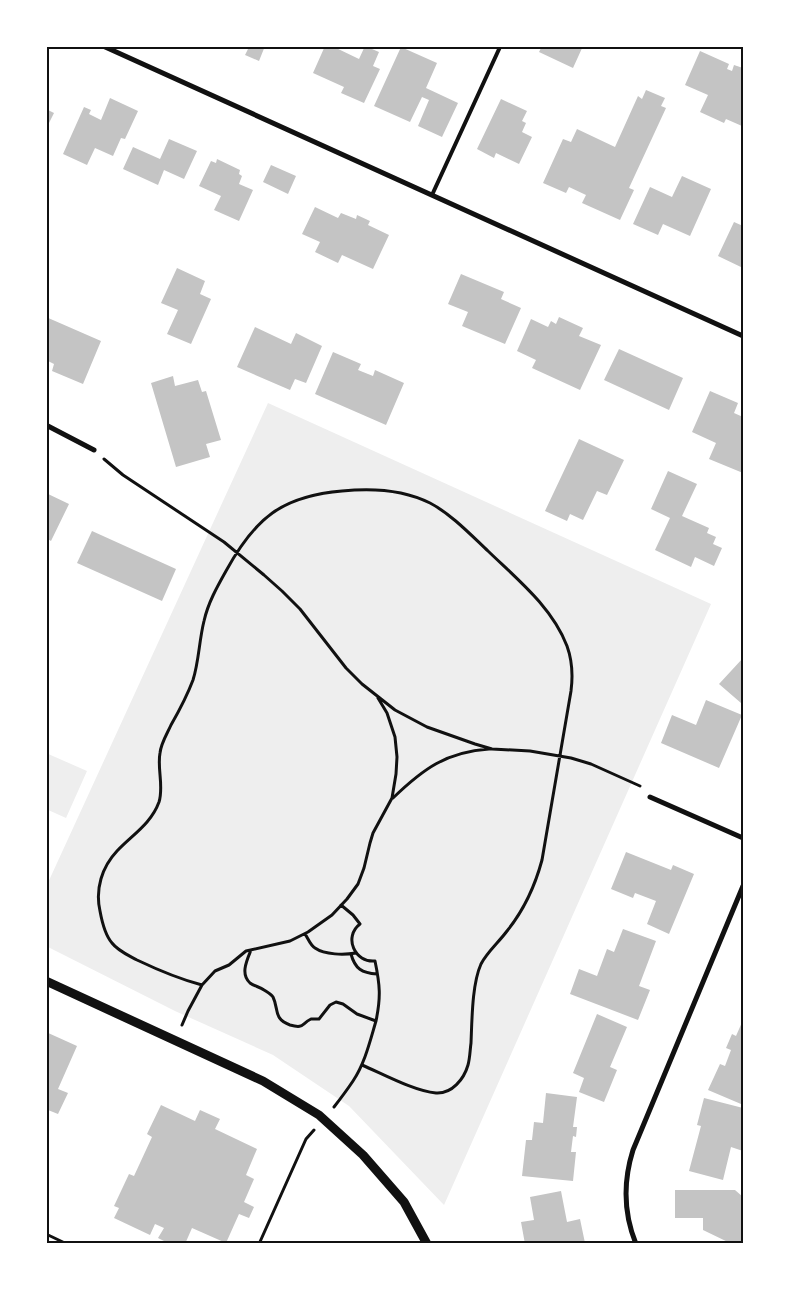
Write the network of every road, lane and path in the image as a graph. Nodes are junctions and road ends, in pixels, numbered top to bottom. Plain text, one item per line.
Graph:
1 (103, 46) edge
2 (500, 47) edge
3 (432, 195) junction
4 (743, 336) edge
5 (46, 426) edge
6 (94, 450) joint
7 (237, 552) junction
8 (377, 696) junction
9 (492, 749) junction
10 (560, 756) junction
11 (650, 797) joint
12 (392, 798) junction
13 (743, 838) edge
14 (743, 886) edge
15 (341, 906) junction
16 (305, 934) junction
17 (251, 950) junction
18 (356, 953) junction
19 (351, 954) junction
20 (377, 974) junction
21 (46, 981) edge
22 (202, 985) junction
23 (376, 1021) junction
24 (175, 1041) junction
25 (362, 1065) junction
26 (343, 1095) dead end
27 (324, 1119) junction
28 (46, 1234) edge
29 (67, 1244) edge
30 (259, 1244) edge
31 (427, 1244) edge
32 (636, 1244) edge

1 - 3 street
2 - 3 lane
3 - 4 street
5 - 6 street
6 - 7 path
7 - 8 path
7 - 10 path
7 - 22 path
8 - 9 path
8 - 12 path
9 - 10 path
9 - 12 path
10 - 11 path
10 - 25 path
11 - 13 street
12 - 15 path
14 - 32 street
15 - 16 path
15 - 18 path
16 - 17 path
16 - 19 path
17 - 22 path
17 - 23 path
18 - 19 path
18 - 20 path
19 - 20 path
20 - 23 path
21 - 24 street
22 - 24 path
23 - 25 path
24 - 27 street
25 - 26 path
27 - 30 path
27 - 31 street
28 - 29 path

